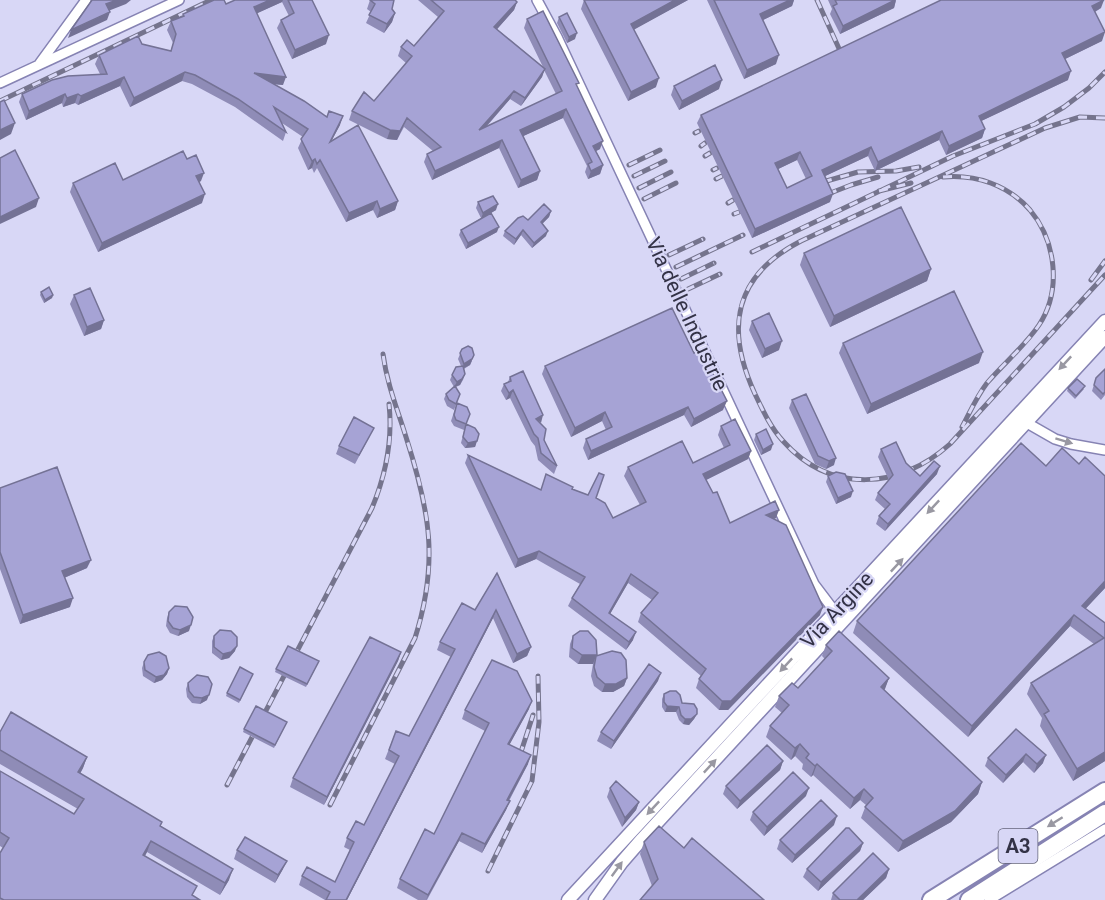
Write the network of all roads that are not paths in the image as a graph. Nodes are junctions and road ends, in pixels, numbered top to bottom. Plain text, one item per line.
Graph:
1 (86, 0) edge
2 (179, 0) edge
3 (537, 0) edge
4 (39, 65) junction
5 (0, 83) edge
6 (1105, 321) edge
7 (1105, 337) edge
8 (1022, 419) junction
9 (1105, 450) edge
10 (839, 618) junction
11 (1105, 791) edge
12 (1105, 813) edge
13 (1105, 829) edge
14 (568, 900) edge
15 (595, 900) edge
16 (931, 900) edge
17 (969, 900) edge
18 (989, 900) edge

1 - 4 street
2 - 4 street
3 - 10 street, Via delle Industrie
4 - 5 street
6 -> 8 street, Via Argine
7 - 8 street, Via Argine
8 -> 9 street
8 - 10 street, Via Argine
10 -> 14 street, Via Argine
15 -> 10 street, Via Argine
11 -> 16 highway, A3
12 - 17 highway, A3
13 - 18 street

